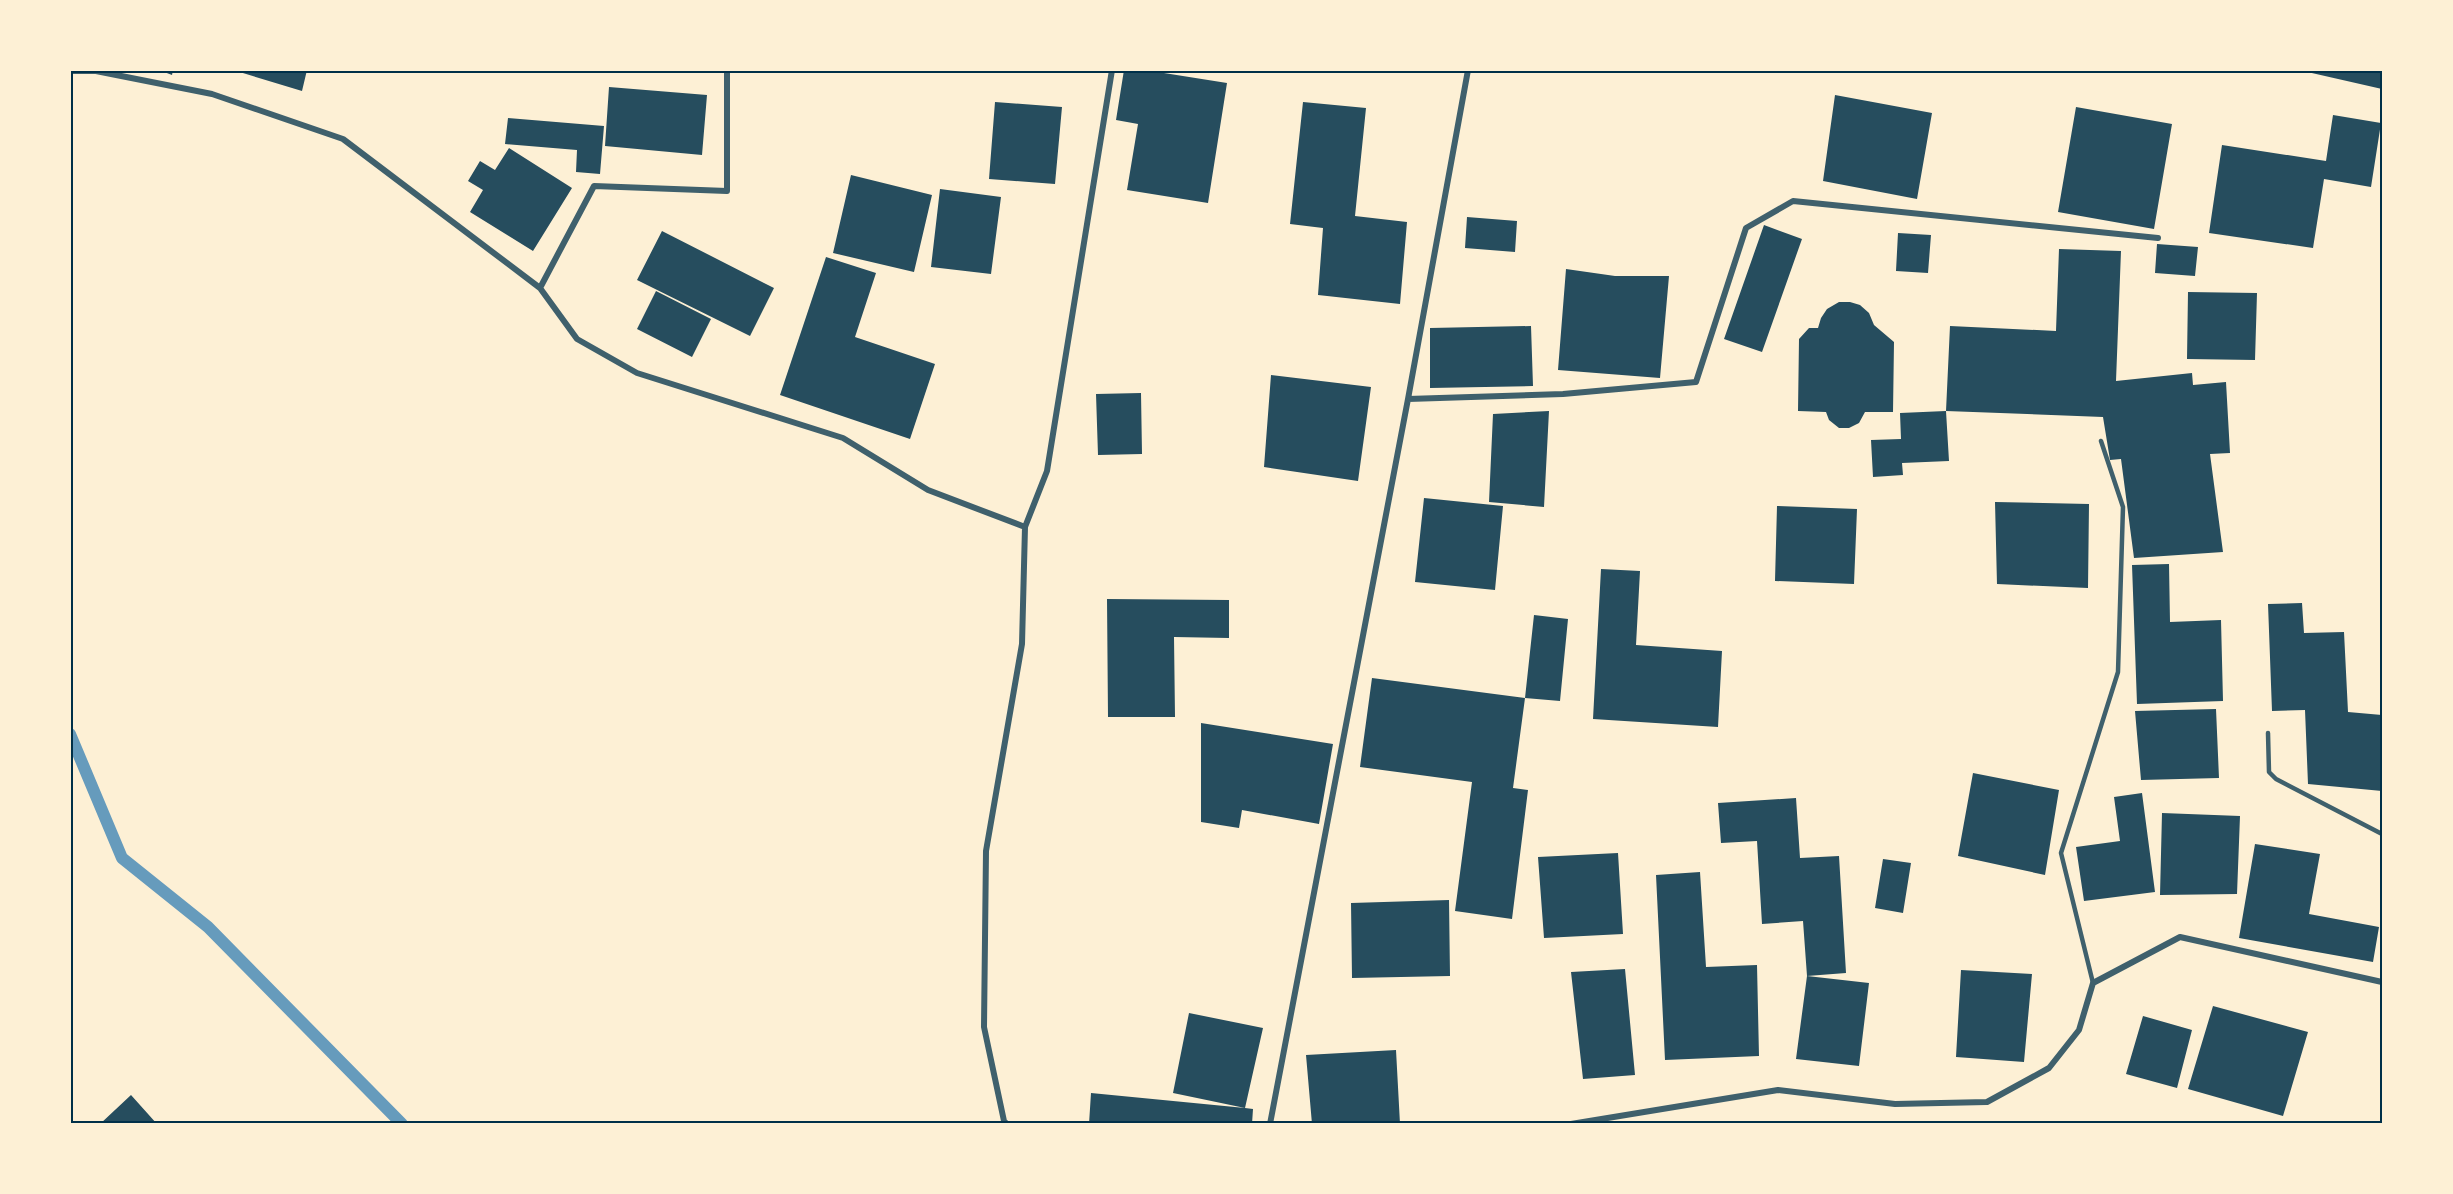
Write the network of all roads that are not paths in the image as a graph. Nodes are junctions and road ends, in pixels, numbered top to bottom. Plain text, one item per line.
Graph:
1 (727, 70) edge
2 (1112, 70) edge
3 (1468, 70) edge
4 (70, 71) edge
5 (2158, 238) dead end
6 (540, 288) junction
7 (1408, 399) junction
8 (2101, 441) dead end
9 (1025, 527) junction
10 (2268, 733) dead end
11 (2382, 834) edge
12 (2382, 982) edge
13 (2093, 983) junction
14 (1007, 1124) edge
15 (1270, 1124) edge
16 (1571, 1124) edge

1 - 6 street
2 - 9 street
3 - 7 street
4 - 6 street
5 - 7 street
6 - 9 street
7 - 15 street
8 - 13 lane
9 - 14 street
10 - 11 lane
12 - 13 street
13 - 16 street

